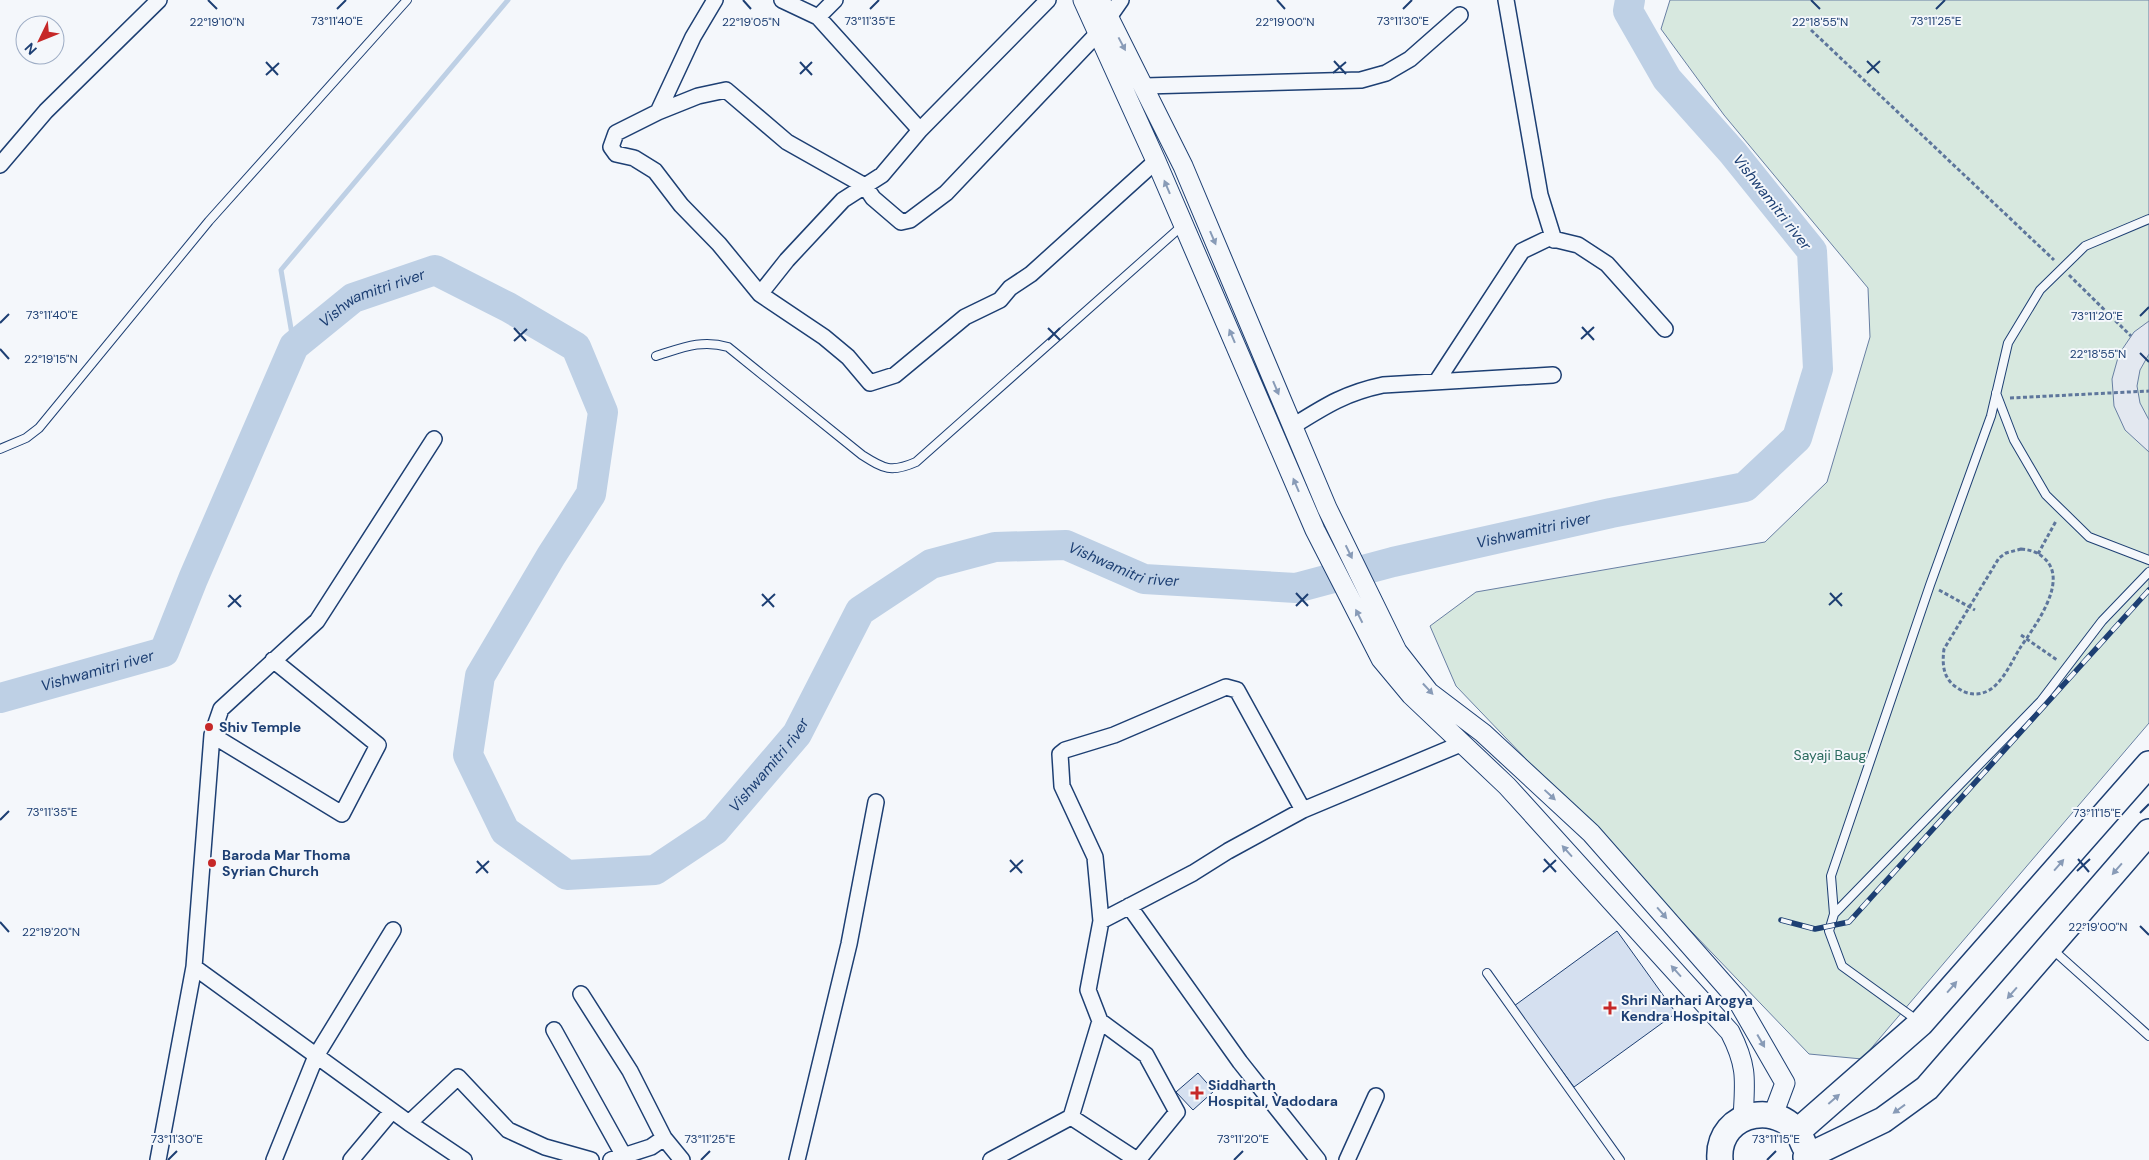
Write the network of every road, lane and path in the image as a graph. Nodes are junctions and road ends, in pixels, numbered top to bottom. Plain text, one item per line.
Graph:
1 (159, 0) edge
2 (407, 0) edge
3 (714, 0) edge
4 (782, 0) edge
5 (835, 0) edge
6 (1048, 0) edge
7 (1083, 0) edge
8 (1100, 0) edge
9 (1121, 0) edge
10 (1506, 0) edge
11 (1460, 15) dead end
12 (818, 16) junction
13 (1103, 25) junction
14 (1811, 30) dead end
15 (1144, 86) junction
16 (658, 112) junction
17 (920, 130) junction
18 (1156, 161) junction
19 (0, 165) edge
20 (865, 186) junction
21 (2149, 219) edge
22 (1184, 224) junction
23 (1554, 240) junction
24 (2062, 268) junction
25 (760, 294) junction
26 (1665, 328) dead end
27 (2131, 336) dead end
28 (656, 356) dead end
29 (1553, 375) dead end
30 (1437, 382) junction
31 (2149, 391) edge
32 (1997, 396) junction
33 (1293, 426) junction
34 (434, 439) dead end
35 (0, 449) edge
36 (2062, 510) junction
37 (2038, 554) junction
38 (2149, 560) edge
39 (2149, 572) edge
40 (1930, 585) junction
41 (1970, 607) junction
42 (1975, 610) dead end
43 (2021, 635) dead end
44 (2026, 639) junction
45 (1389, 655) junction
46 (273, 660) junction
47 (2067, 667) junction
48 (212, 735) junction
49 (1463, 743) junction
50 (2149, 764) edge
51 (876, 802) dead end
52 (1303, 810) junction
53 (2149, 832) edge
54 (1130, 906) junction
55 (1834, 914) junction
56 (1101, 921) junction
57 (393, 930) dead end
58 (2050, 948) junction
59 (194, 967) junction
60 (1487, 973) dead end
61 (581, 994) dead end
62 (1100, 1021) junction
63 (1921, 1023) junction
64 (554, 1030) dead end
65 (2149, 1036) edge
66 (316, 1056) junction
67 (1376, 1096) dead end
68 (392, 1111) junction
69 (1772, 1115) junction
70 (1071, 1117) junction
71 (1743, 1118) junction
72 (409, 1124) junction
73 (1798, 1132) junction
74 (664, 1138) junction
75 (617, 1158) edge
76 (1716, 1158) edge
77 (1806, 1159) edge
78 (158, 1160) edge
79 (274, 1160) edge
80 (351, 1160) edge
81 (464, 1160) edge
82 (592, 1160) edge
83 (682, 1160) edge
84 (797, 1160) edge
85 (991, 1160) edge
86 (1137, 1160) edge
87 (1318, 1160) edge
88 (1347, 1160) edge
89 (1620, 1160) edge

1 - 19 street
2 - 35 lane
3 - 16 street
4 - 12 street
5 - 12 street
6 - 17 street
7 - 13 street
8 - 13 street
9 - 13 street
10 - 23 street
11 - 15 street
12 - 17 street
13 -> 15 street
13 - 18 street
13 - 20 street
14 - 24 path
15 -> 33 street
16 - 20 street
16 - 25 street
17 - 20 street
22 -> 18 street
18 - 25 street
20 - 25 street
21 - 24 lane
22 - 28 lane
45 -> 22 street
23 - 26 street
23 - 30 street
24 - 27 path
24 - 32 lane
29 - 30 street
30 - 33 street
31 - 32 path
32 - 36 lane
32 - 40 lane
33 -> 45 street
34 - 46 street
36 - 37 path
36 - 38 lane
37 - 41 path
37 - 44 path
39 - 47 lane
40 - 41 path
40 - 55 lane
41 - 42 path
41 - 44 path
43 - 44 path
44 - 47 path
45 - 49 street
45 -> 69 street
46 - 48 street
46 - 48 street
47 - 55 lane
48 - 59 street
49 - 52 street
71 -> 49 street
63 -> 50 highway
51 - 84 street
52 - 54 street
52 - 56 street
53 -> 58 highway
54 - 56 street
54 - 87 street
55 - 63 lane
56 - 62 street
57 - 66 street
58 - 65 lane
58 -> 77 highway
59 - 66 street
59 - 78 street
60 - 89 lane
61 - 74 street
62 - 70 street
62 - 86 street
73 -> 63 highway
64 - 75 street
66 - 68 street
66 - 79 street
67 - 88 street
68 - 72 street
68 - 80 street
69 - 71 highway
69 - 73 highway
70 - 85 street
70 - 86 street
71 - 76 highway
72 - 81 street
72 - 82 street
73 - 77 highway
74 - 75 street
74 - 83 street

